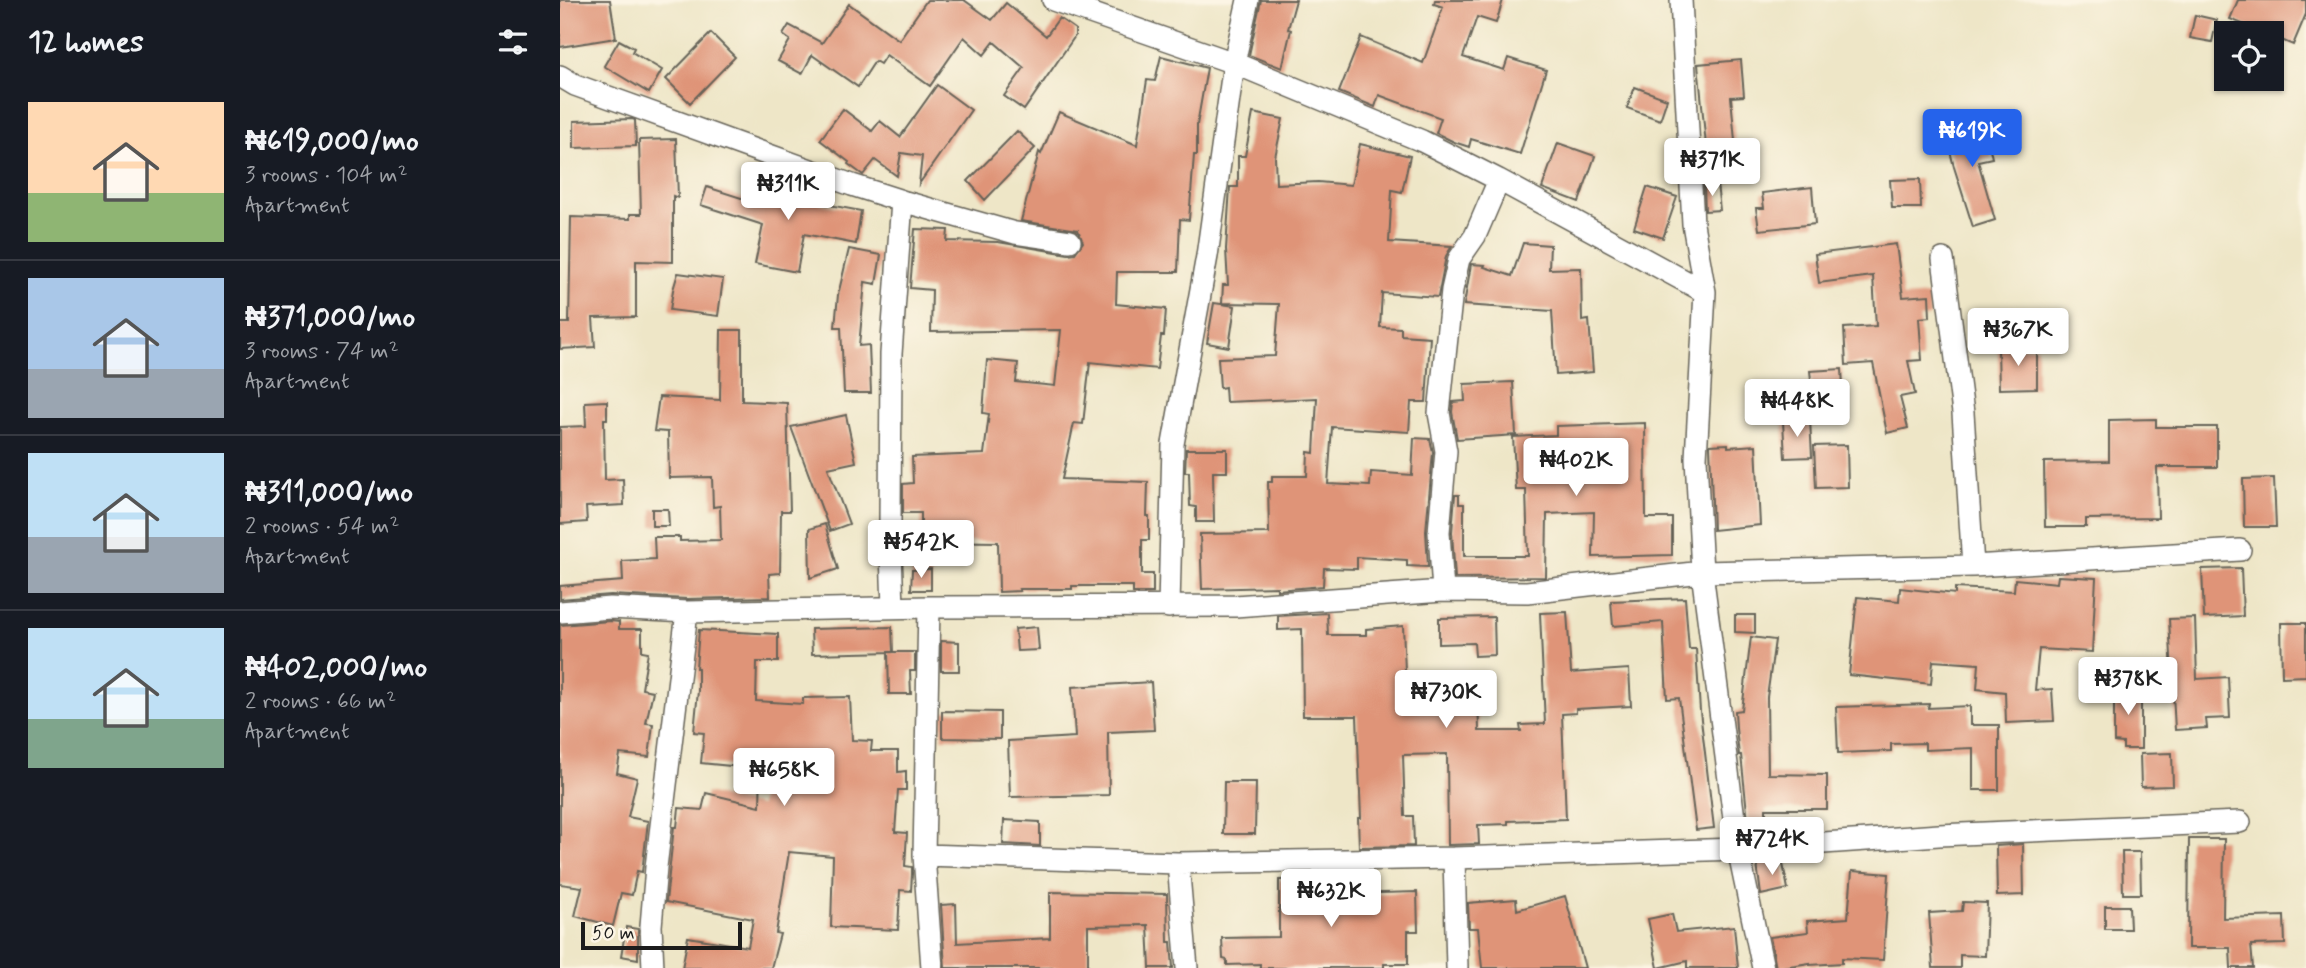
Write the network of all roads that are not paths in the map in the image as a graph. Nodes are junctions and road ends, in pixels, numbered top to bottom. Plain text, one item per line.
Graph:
1 (1053, 0) edge
2 (1248, 0) edge
3 (1681, 0) edge
4 (1234, 63) junction
5 (560, 76) edge
6 (1499, 180) junction
7 (902, 201) junction
8 (1070, 241) dead end
9 (1943, 259) dead end
10 (1705, 292) junction
11 (2240, 550) dead end
12 (1973, 566) junction
13 (1702, 572) junction
14 (1443, 591) junction
15 (893, 607) junction
16 (929, 607) junction
17 (1169, 607) junction
18 (560, 612) edge
19 (687, 612) junction
20 (2240, 822) dead end
21 (1738, 849) junction
22 (924, 855) junction
23 (1454, 858) junction
24 (1178, 863) junction
25 (653, 968) edge
26 (932, 968) edge
27 (1187, 968) edge
28 (1457, 968) edge
29 (1763, 968) edge

1 - 4 street
2 - 4 street
3 - 10 street
4 - 6 street
4 - 17 street
5 - 7 street
6 - 10 street
6 - 14 street
7 - 8 street
7 - 15 street
9 - 12 street
10 - 13 street
11 - 12 street
12 - 13 street
13 - 14 street
13 - 21 street
14 - 17 street
15 - 16 street
15 - 19 street
16 - 17 street
16 - 22 street
18 - 19 street
19 - 25 street
20 - 21 street
21 - 23 street
21 - 29 street
22 - 24 street
22 - 26 street
23 - 24 street
23 - 28 street
24 - 27 street

